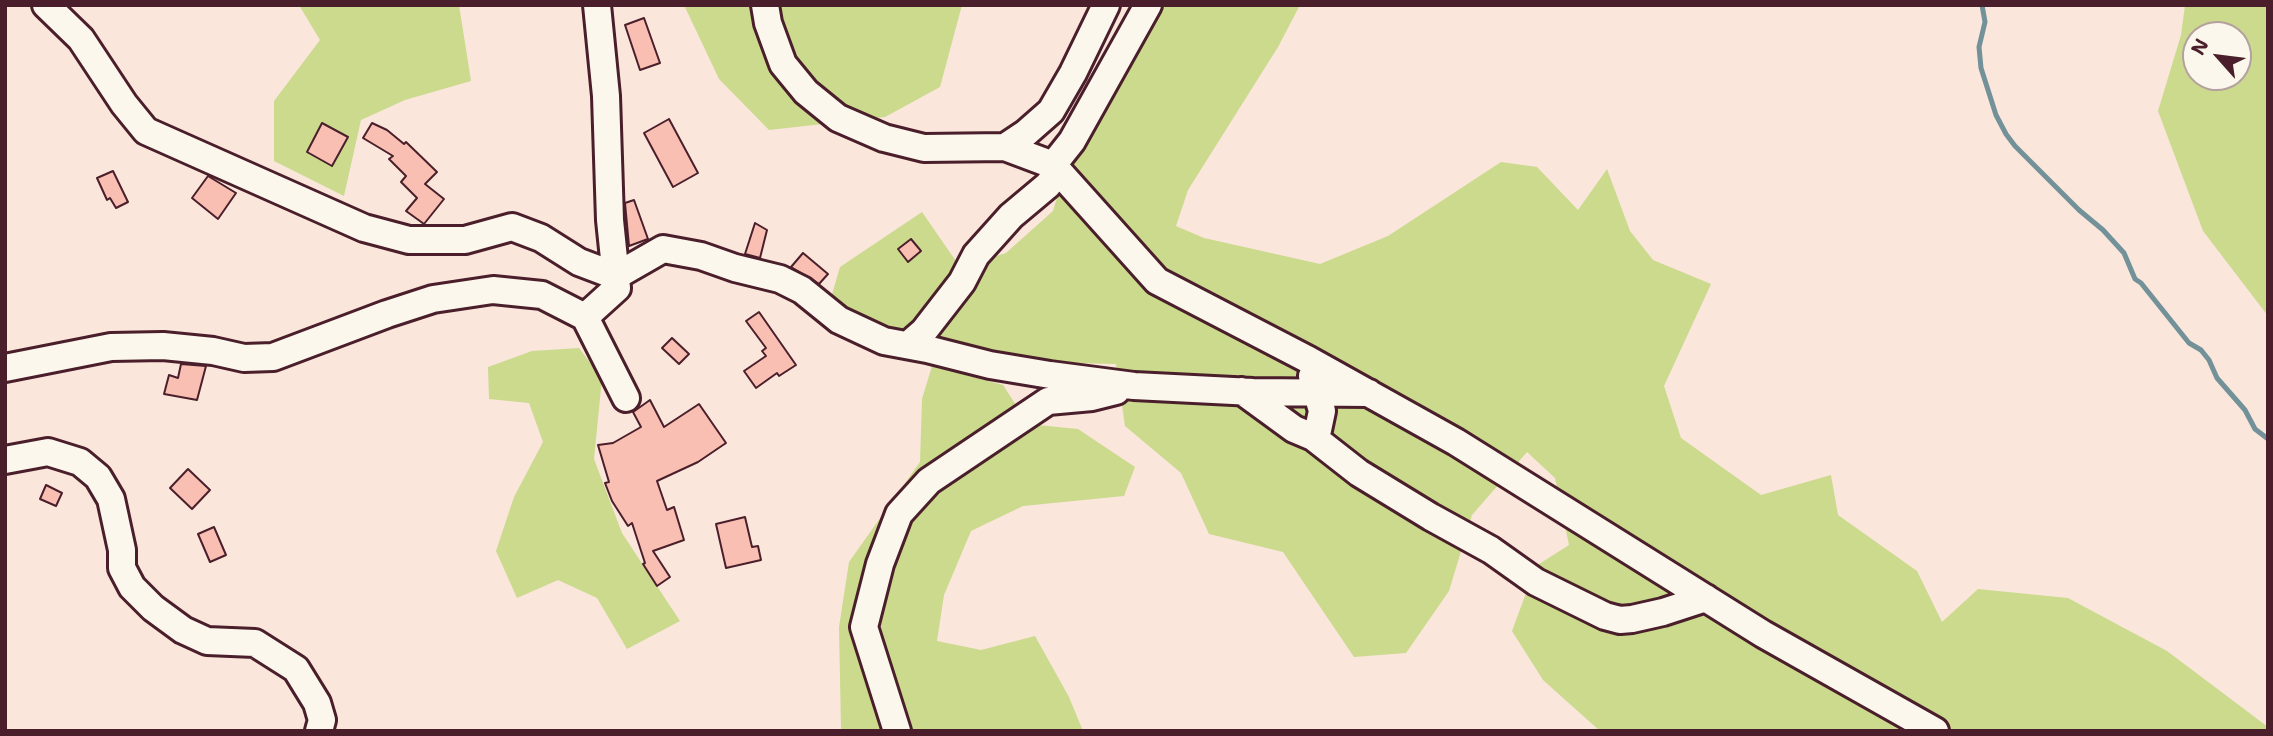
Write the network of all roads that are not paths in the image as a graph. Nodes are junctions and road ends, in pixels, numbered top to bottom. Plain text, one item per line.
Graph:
1 (46, 5) edge
2 (597, 5) edge
3 (765, 5) edge
4 (1106, 5) edge
5 (1148, 5) edge
6 (1005, 146) junction
7 (1053, 165) junction
8 (616, 276) junction
9 (585, 317) junction
10 (908, 345) junction
11 (1309, 360) junction
12 (5, 368) edge
13 (1135, 386) junction
14 (1242, 391) junction
15 (1315, 393) junction
16 (1369, 393) junction
17 (626, 398) dead end
18 (1313, 437) junction
19 (5, 460) edge
20 (1706, 598) junction
21 (318, 731) edge
22 (897, 731) edge
23 (1936, 731) edge

1 - 8 street
2 - 8 street
3 - 6 street
4 - 6 street
5 - 7 street
6 - 7 street
7 - 10 street
7 - 11 street
8 - 9 street
8 - 10 street
9 - 12 street
9 - 17 street
10 - 13 street
11 - 15 street
11 - 16 street
13 - 14 street
13 - 22 street
14 - 15 street
14 - 18 street
15 - 16 street
15 - 18 street
16 - 20 street
18 - 20 street
19 - 21 street
20 - 23 street

